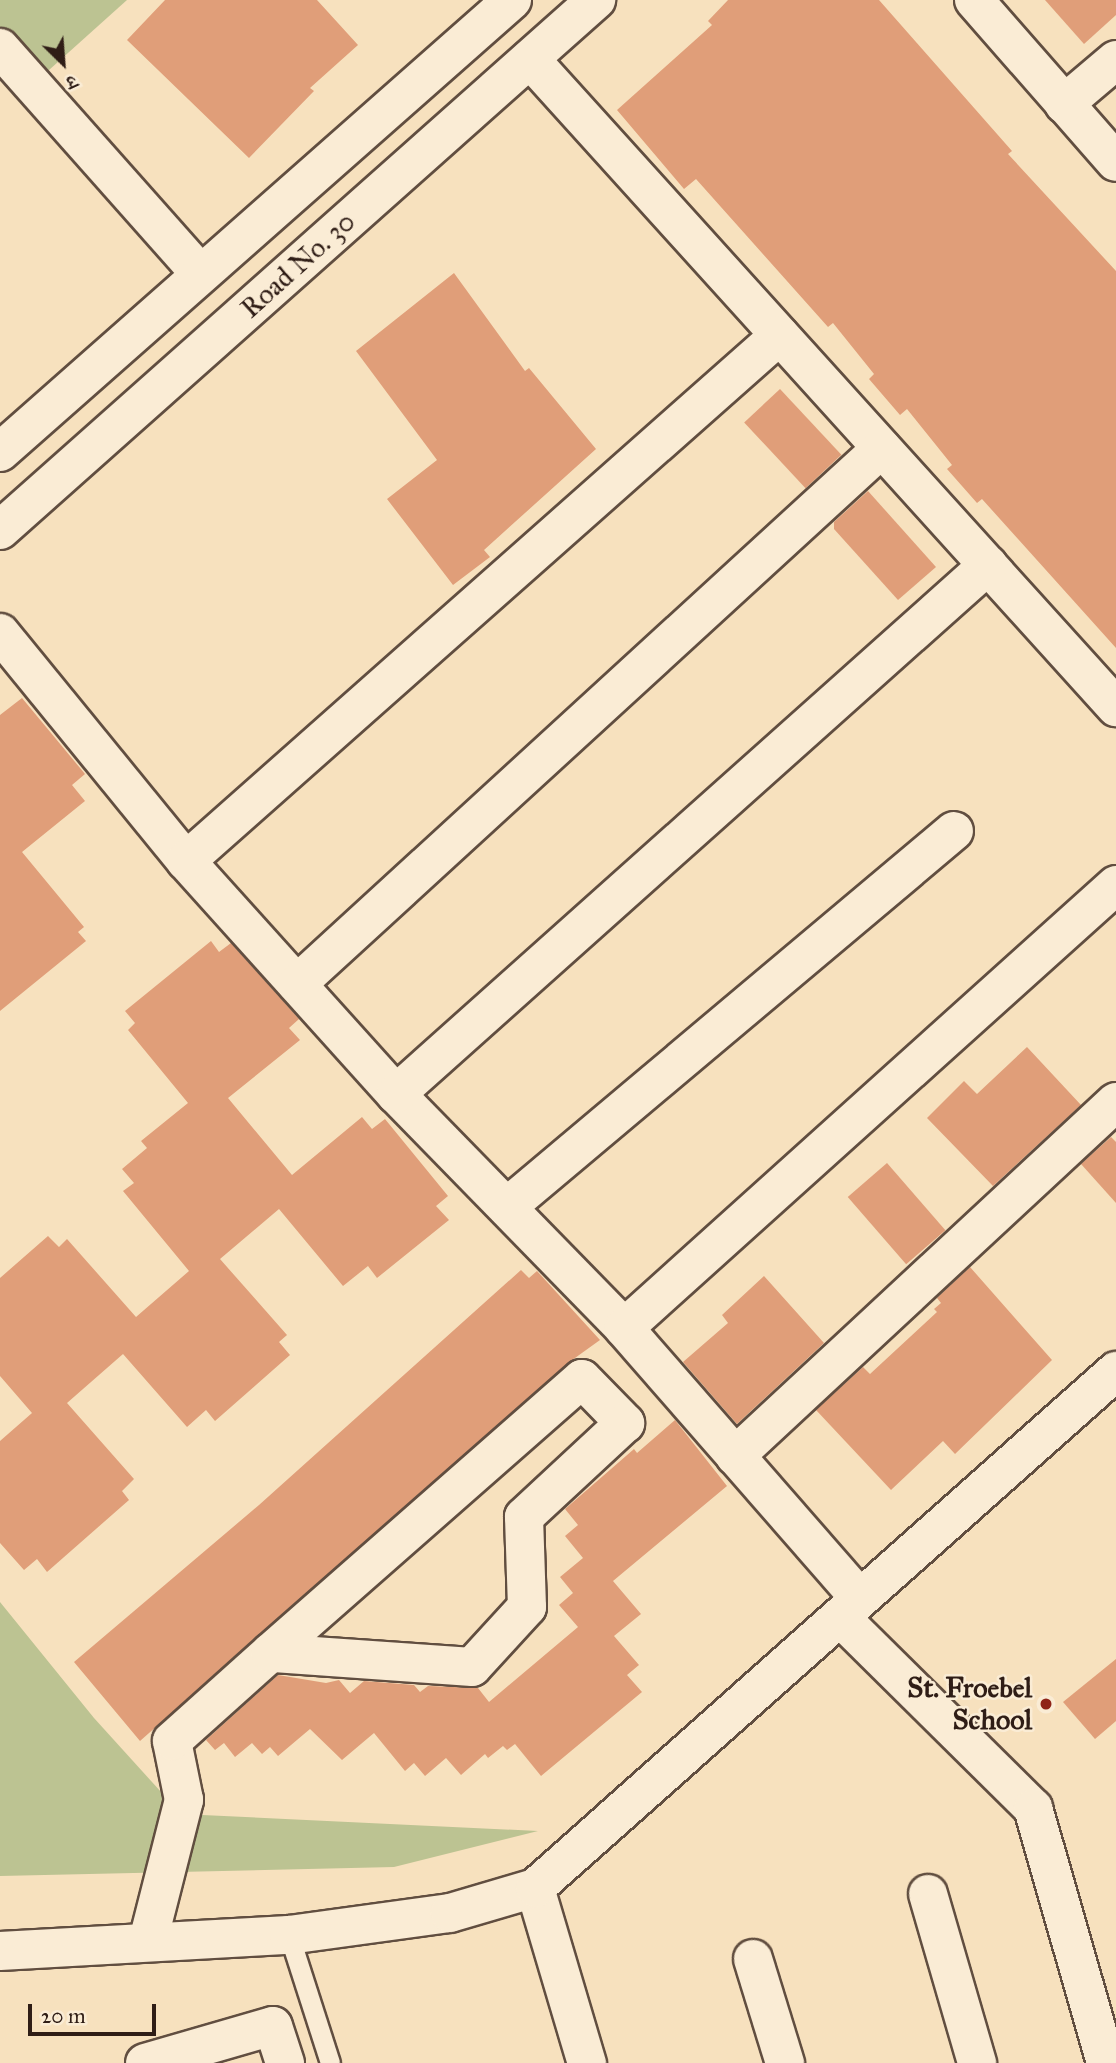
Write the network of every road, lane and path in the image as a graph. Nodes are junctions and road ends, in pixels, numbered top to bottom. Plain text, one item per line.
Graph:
1 (512, 0) edge
2 (596, 0) edge
3 (974, 0) edge
4 (0, 48) edge
5 (530, 59) junction
6 (1116, 60) edge
7 (1064, 104) junction
8 (1116, 162) edge
9 (201, 274) junction
10 (780, 335) junction
11 (882, 448) junction
12 (0, 452) edge
13 (0, 530) edge
14 (988, 565) junction
15 (0, 633) edge
16 (1116, 707) edge
17 (954, 831) dead end
18 (186, 860) junction
19 (1116, 885) edge
20 (297, 984) junction
21 (396, 1094) junction
22 (1116, 1102) edge
23 (507, 1207) junction
24 (624, 1328) junction
25 (1116, 1371) edge
26 (735, 1456) junction
27 (850, 1608) junction
28 (270, 1653) junction
29 (535, 1888) junction
30 (928, 1894) dead end
31 (289, 1935) junction
32 (148, 1941) junction
33 (0, 1951) edge
34 (753, 1959) dead end
35 (145, 2063) edge
36 (285, 2063) edge
37 (330, 2063) edge
38 (587, 2063) edge
39 (785, 2063) edge
40 (977, 2063) edge
41 (1106, 2063) edge

1 - 9 street, Road No. 30
2 - 5 street, Road No. 30
3 - 7 street
4 - 9 street
5 - 10 street
5 - 13 street, Road No. 30
6 - 7 street
7 - 8 street
9 - 12 street, Road No. 30
10 - 11 street
10 - 18 street
11 - 14 street
11 - 20 street
14 - 16 street
14 - 21 street
15 - 18 street
17 - 23 street
18 - 20 street
19 - 24 street
20 - 21 street
21 - 23 street
22 - 26 street
23 - 24 street
24 - 26 street
25 - 27 street
26 - 27 street
27 - 29 street
27 - 41 street
28 - 28 street
28 - 32 street
29 - 31 street
29 - 38 street
30 - 40 street
31 - 32 street
31 - 37 lane
32 - 33 street
34 - 39 street
35 - 36 street

